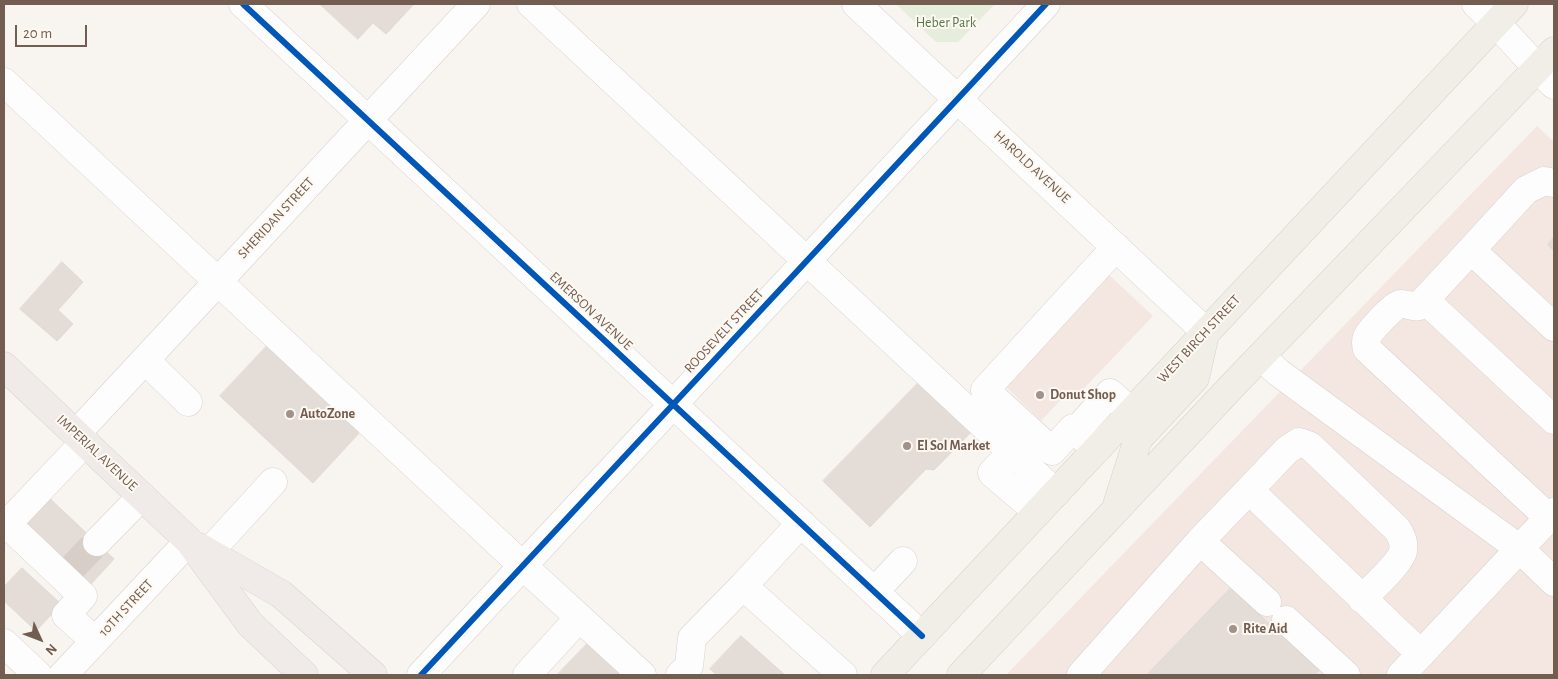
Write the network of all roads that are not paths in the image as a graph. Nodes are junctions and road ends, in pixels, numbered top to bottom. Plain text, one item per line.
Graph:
1 (243, 4) edge
2 (476, 4) edge
3 (532, 4) edge
4 (856, 4) edge
5 (1046, 4) edge
6 (1476, 4) edge
7 (1505, 13) edge
8 (1549, 69) edge
9 (4, 82) edge
10 (958, 98) junction
11 (368, 120) junction
12 (1549, 182) edge
13 (1116, 247) junction
14 (1471, 250) junction
15 (806, 260) junction
16 (217, 282) junction
17 (1425, 300) junction
18 (1554, 327) edge
19 (1206, 332) junction
20 (1261, 356) junction
21 (145, 360) junction
22 (4, 366) edge
23 (188, 402) dead end
24 (673, 404) junction
25 (1131, 412) junction
26 (1554, 420) edge
27 (1076, 431) junction
28 (81, 438) junction
29 (1096, 450) junction
30 (273, 482) dead end
31 (1249, 490) junction
32 (142, 496) junction
33 (1047, 503) junction
34 (1116, 511) junction
35 (1552, 515) edge
36 (801, 523) junction
37 (1200, 541) junction
38 (97, 542) tunnel mouth
39 (199, 546) junction
40 (1520, 549) junction
41 (903, 561) dead end
42 (523, 566) junction
43 (1554, 582) edge
44 (743, 586) junction
45 (875, 592) junction
46 (1362, 599) junction
47 (579, 618) junction
48 (922, 636) junction
49 (94, 641) junction
50 (4, 643) edge
51 (1421, 654) junction
52 (1338, 673) edge
53 (38, 675) edge
54 (63, 675) edge
55 (304, 675) edge
56 (372, 675) edge
57 (421, 675) edge
58 (527, 675) edge
59 (642, 675) edge
60 (680, 675) edge
61 (843, 675) edge
62 (885, 675) edge
63 (961, 675) edge
64 (1081, 675) edge
65 (1402, 675) edge

1 - 11 street, EMERSON AVENUE
2 - 11 street, SHERIDAN STREET
3 - 15 street
4 - 10 street, HAROLD AVENUE
5 - 10 street, ROOSEVELT STREET
6 - 7 street
7 - 8 street
7 - 19 main road, WEST BIRCH STREET
8 - 20 main road
9 - 16 street
10 - 13 street, HAROLD AVENUE
10 - 15 street, ROOSEVELT STREET
11 - 16 street, SHERIDAN STREET
11 - 24 street, EMERSON AVENUE
12 - 14 street
13 - 19 street, HAROLD AVENUE
13 - 27 street
14 - 17 street
14 - 18 street
15 - 24 street, ROOSEVELT STREET
15 - 33 street
16 - 21 street, SHERIDAN STREET
16 - 42 street
17 - 26 street
17 - 35 street
19 - 25 main road, WEST BIRCH STREET
19 - 34 main road
20 - 34 main road
20 - 40 street
21 - 23 street
21 - 28 street, SHERIDAN STREET
22 - 28 highway, IMPERIAL AVENUE
24 - 36 street, EMERSON AVENUE
24 - 42 street, ROOSEVELT STREET
25 - 27 street
25 - 29 main road, WEST BIRCH STREET
27 - 29 street
28 - 32 highway, IMPERIAL AVENUE
28 - 49 street, SHERIDAN STREET
29 - 33 main road, WEST BIRCH STREET
30 - 39 street, 10TH STREET
31 - 37 street
31 - 46 street
31 - 46 street
32 - 38 street
32 - 39 highway, IMPERIAL AVENUE
33 - 48 main road, WEST BIRCH STREET
34 - 63 main road
35 - 40 street
36 - 44 street
36 - 45 street, EMERSON AVENUE
37 - 52 street
37 - 64 street
39 - 49 street, 10TH STREET
39 - 55 highway, IMPERIAL AVENUE
39 - 56 highway, IMPERIAL AVENUE
40 - 43 street
40 - 51 street
41 - 45 street
42 - 47 street
42 - 57 street, ROOSEVELT STREET
44 - 60 street
44 - 61 street
45 - 48 street, EMERSON AVENUE
46 - 51 street
47 - 58 street
47 - 59 street
48 - 62 main road, WEST BIRCH STREET
49 - 54 street, 10TH STREET
50 - 53 street
51 - 65 street

